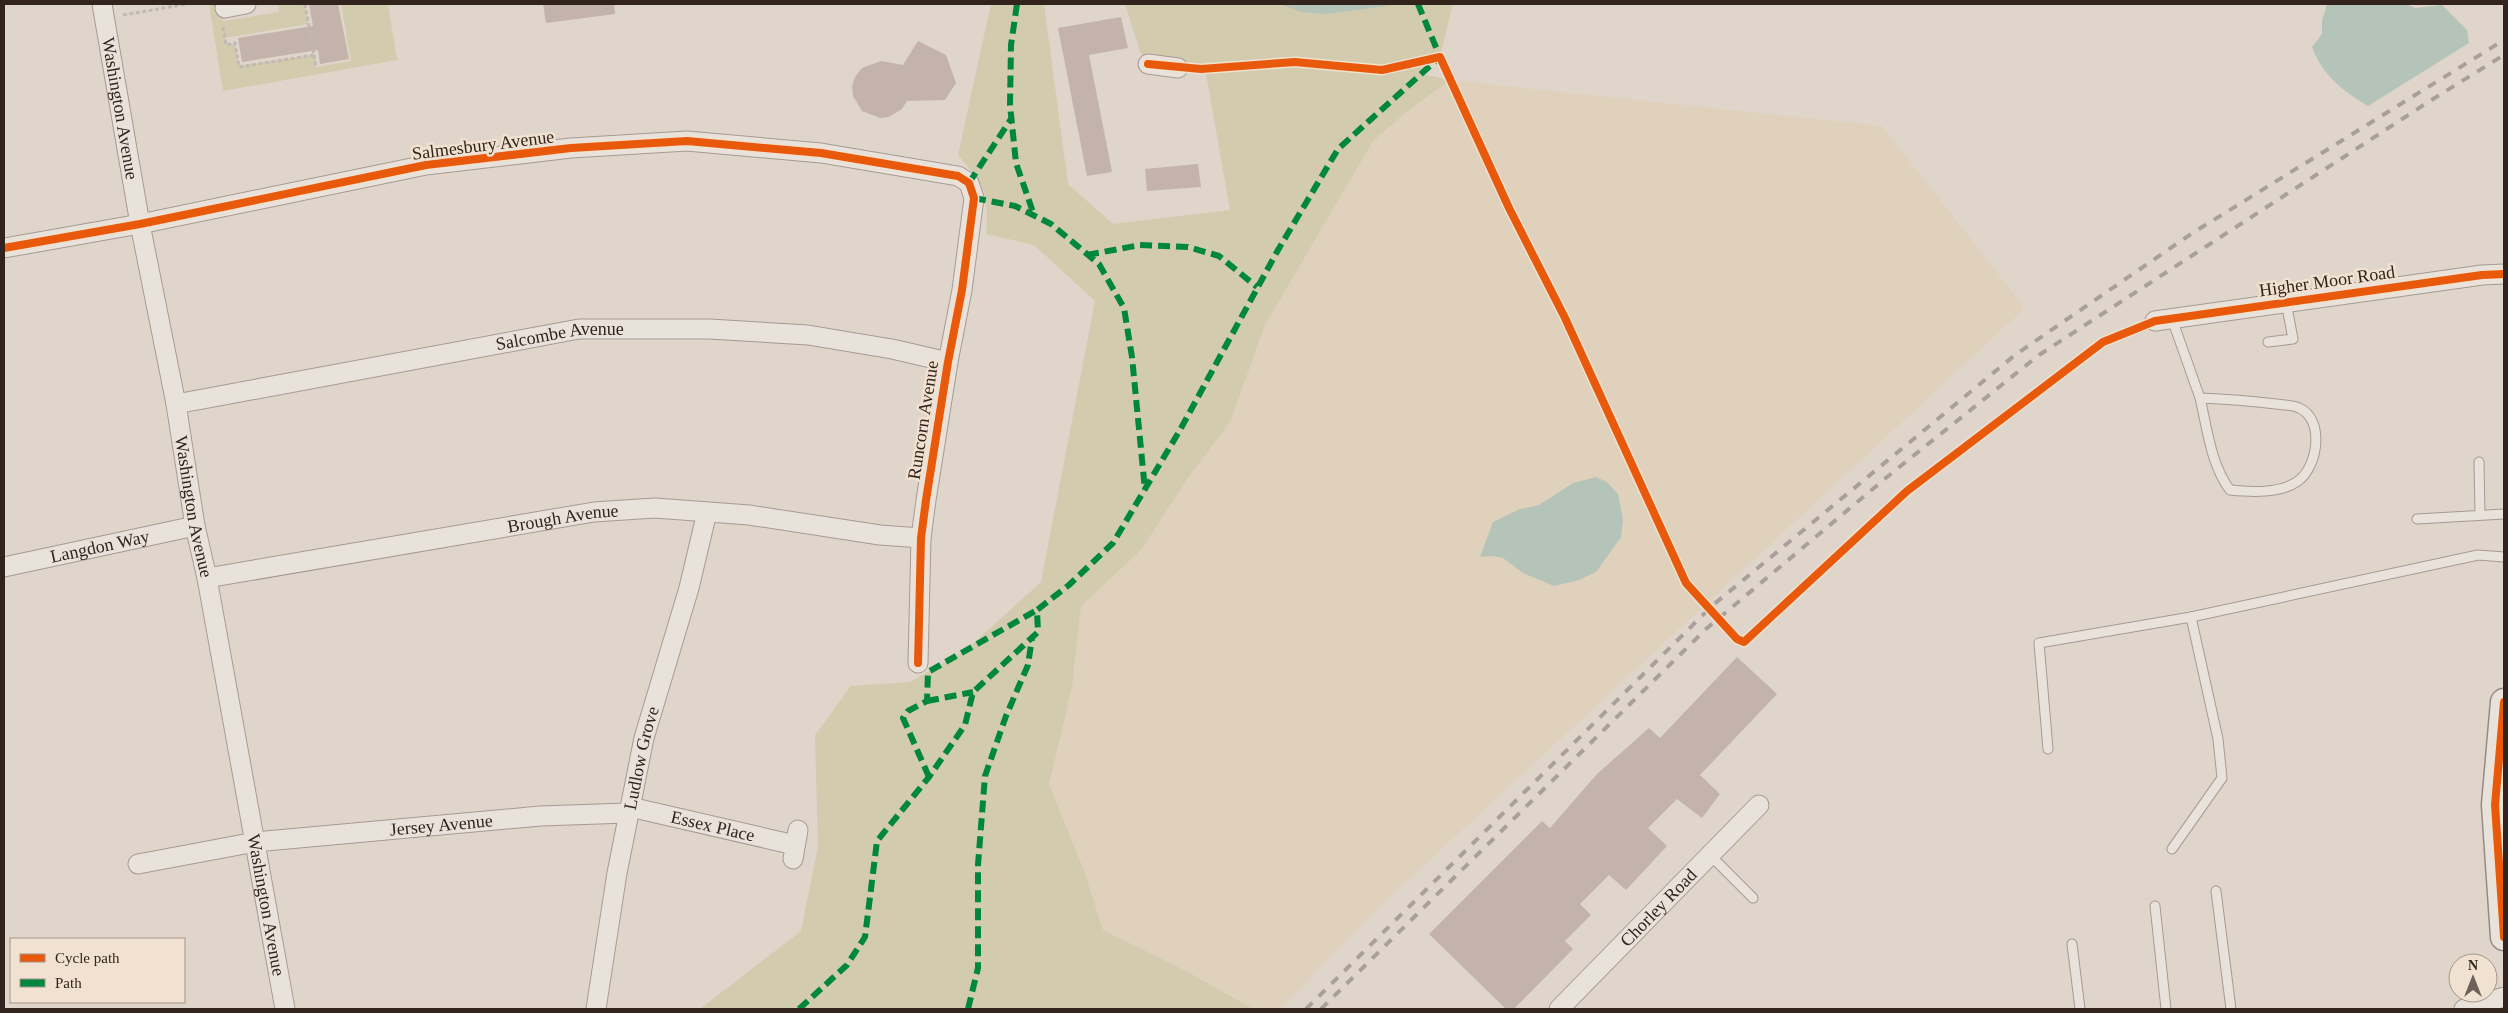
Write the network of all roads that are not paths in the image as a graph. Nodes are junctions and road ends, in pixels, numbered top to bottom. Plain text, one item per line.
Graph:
1 (102, 4) edge
2 (247, 4) edge
3 (224, 14) road end
4 (1148, 64) dead end
5 (1178, 68) dead end
6 (969, 183) joint
7 (140, 224) junction
8 (4, 248) edge
9 (2504, 274) edge
10 (2286, 302) junction
11 (2163, 320) joint
12 (2268, 342) dead end
13 (948, 362) junction
14 (2200, 398) junction
15 (176, 404) junction
16 (2479, 462) dead end
17 (707, 512) junction
18 (2480, 514) junction
19 (2504, 514) edge
20 (2417, 519) dead end
21 (194, 526) junction
22 (921, 538) junction
23 (2504, 557) edge
24 (4, 568) edge
25 (207, 578) junction
26 (2191, 617) junction
27 (918, 663) dead end
28 (2504, 702) edge
29 (2048, 749) dead end
30 (2501, 778) edge
31 (1759, 805) dead end
32 (629, 810) junction
33 (255, 842) junction
34 (795, 844) dead end
35 (2172, 849) dead end
36 (1710, 855) junction
37 (138, 864) dead end
38 (2216, 891) dead end
39 (1754, 898) dead end
40 (2155, 906) dead end
41 (2504, 937) edge
42 (2072, 944) dead end
43 (2504, 997) edge
44 (285, 1009) edge
45 (596, 1009) edge
46 (1559, 1009) edge
47 (2080, 1009) edge
48 (2166, 1009) edge
49 (2231, 1009) edge
50 (2464, 1009) edge

1 - 7 street, Washington Avenue
2 - 3 street
4 - 5 street
6 - 7 street, Salmesbury Avenue
6 - 13 street, Runcorn Avenue
7 - 8 street, Salmesbury Avenue
7 - 15 street, Washington Avenue
9 - 10 street, Higher Moor Road
10 - 11 street, Higher Moor Road
10 - 12 lane
11 - 14 lane
13 - 15 street, Salcombe Avenue
13 - 22 street, Runcorn Avenue
14 - 14 lane
15 - 21 street, Washington Avenue
16 - 18 lane
17 - 22 street, Brough Avenue
17 - 25 street, Brough Avenue
17 - 32 street, Ludlow Grove
18 - 19 lane
18 - 20 lane
21 - 24 street, Langdon Way
21 - 25 street, Washington Avenue
22 - 27 street, Runcorn Avenue
23 - 26 lane
25 - 33 street, Washington Avenue
26 - 29 lane
26 - 35 lane
28 - 30 main road
30 - 41 main road
31 - 36 street, Chorley Road
32 - 33 street, Jersey Avenue
32 - 34 street, Essex Place
32 - 45 street, Ludlow Grove
33 - 37 street, Jersey Avenue
33 - 44 street, Washington Avenue
36 - 39 lane
36 - 46 street, Chorley Road
38 - 49 lane
40 - 48 lane
42 - 47 lane
43 - 50 street

